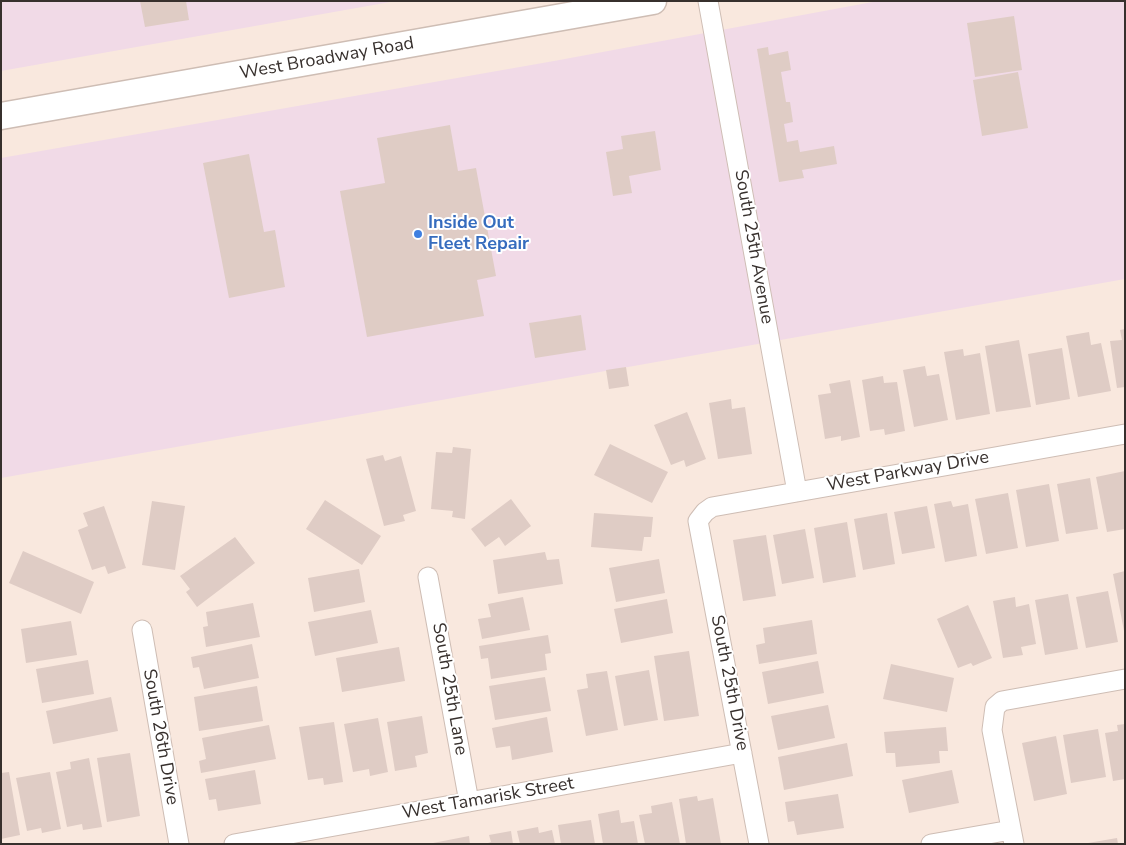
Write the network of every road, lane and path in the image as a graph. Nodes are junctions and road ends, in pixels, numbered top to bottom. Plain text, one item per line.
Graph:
1 (653, 1) edge
2 (708, 1) edge
3 (1, 116) edge
4 (1125, 434) edge
5 (797, 492) junction
6 (698, 521) joint
7 (428, 577) dead end
8 (142, 630) dead end
9 (1125, 679) edge
10 (742, 753) junction
11 (470, 802) junction
12 (1013, 837) edge
13 (179, 844) edge
14 (234, 844) edge
15 (759, 844) edge
16 (931, 844) edge

1 - 3 main road, West Broadway Road
2 - 5 street, South 25th Avenue
4 - 5 street, West Parkway Drive
5 - 6 street, West Parkway Drive
6 - 10 street, South 25th Drive
7 - 11 street, South 25th Lane
8 - 13 street, South 26th Drive
9 - 12 street
10 - 11 street, West Tamarisk Street
10 - 15 street, South 25th Drive
11 - 14 street, West Tamarisk Street
12 - 16 street

